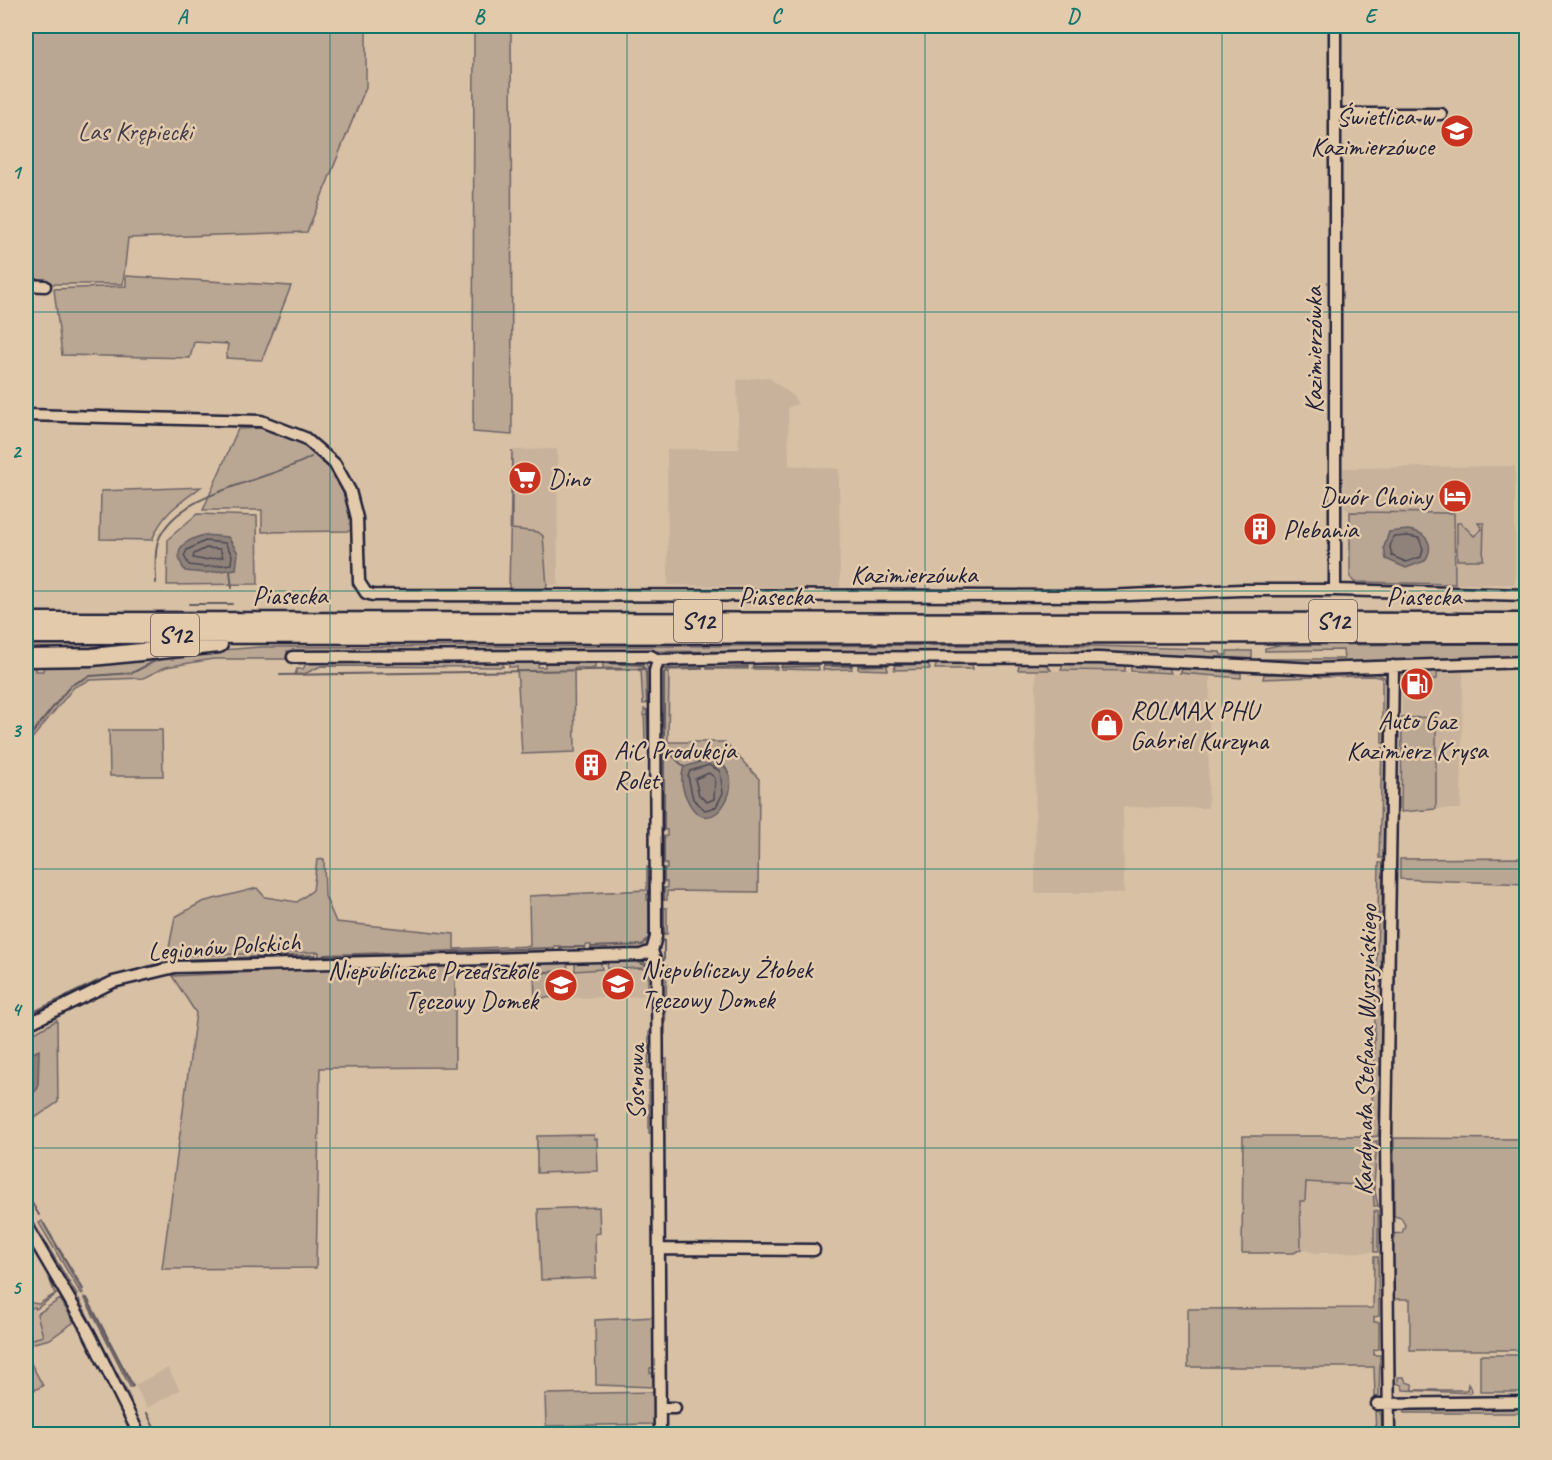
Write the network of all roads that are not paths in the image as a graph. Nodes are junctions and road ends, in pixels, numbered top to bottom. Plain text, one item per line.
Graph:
1 (1335, 26) edge
2 (1335, 114) junction
3 (1441, 114) dead end
4 (26, 285) edge
5 (45, 286) dead end
6 (26, 415) edge
7 (1335, 590) junction
8 (1527, 595) edge
9 (26, 621) edge
10 (1527, 622) edge
11 (324, 634) junction
12 (1527, 634) edge
13 (26, 635) edge
14 (293, 657) dead end
15 (29, 658) edge
16 (658, 660) junction
17 (1527, 662) edge
18 (1393, 666) junction
19 (652, 951) junction
20 (26, 1025) edge
21 (26, 1225) edge
22 (659, 1249) junction
23 (814, 1250) dead end
24 (1527, 1402) edge
25 (1382, 1404) junction
26 (660, 1408) junction
27 (675, 1408) dead end
28 (139, 1434) edge
29 (660, 1434) edge
30 (1389, 1434) edge

1 - 2 street, Kazimierzówka
2 - 3 street
2 - 7 street, Kazimierzówka
4 - 5 street
6 - 7 street, Kazimierzówka
7 - 8 street
9 - 10 highway, Piasecka / S12
11 - 12 highway, Piasecka / S12
11 - 13 highway, Piasecka / S12
11 - 15 highway
14 - 16 street
16 - 18 street
16 - 19 street, Sosnowa
17 - 18 street
18 - 25 street, Kardynała Stefana Wyszyńskiego
19 - 20 street, Legionów Polskich
19 - 22 street, Sosnowa
21 - 28 street
22 - 23 street
22 - 26 street, Sosnowa
24 - 25 street
25 - 30 street, Kardynała Stefana Wyszyńskiego
26 - 27 street
26 - 29 street, Sosnowa

